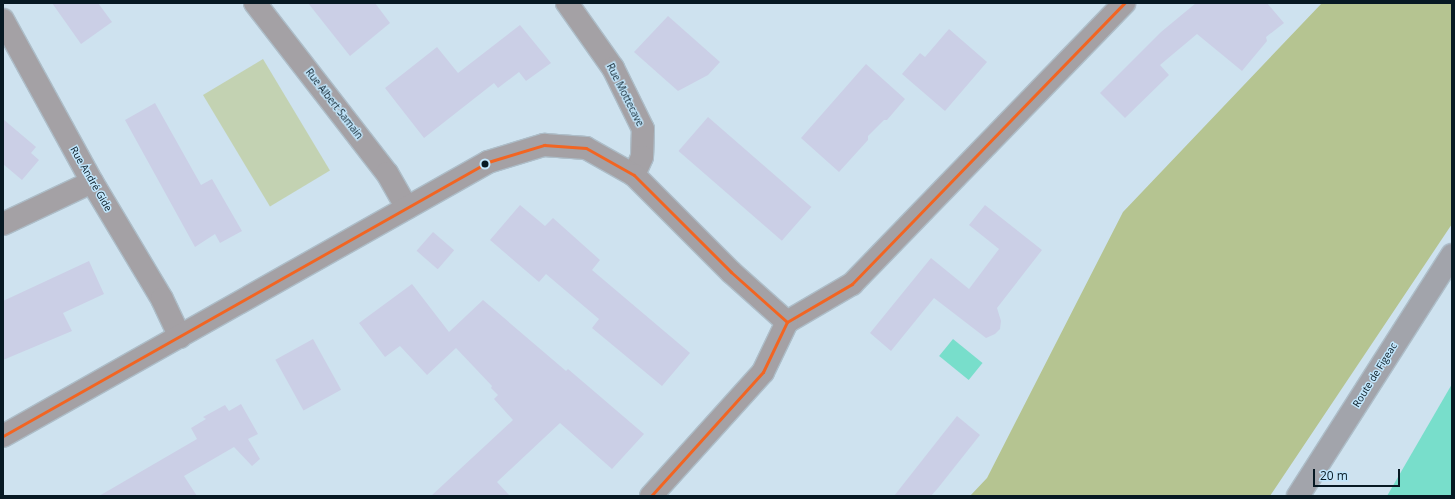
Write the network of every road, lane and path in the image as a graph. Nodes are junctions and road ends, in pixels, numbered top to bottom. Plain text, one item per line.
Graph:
1 (255, 3) edge
2 (566, 3) edge
3 (1124, 3) edge
4 (3, 20) edge
5 (634, 175) junction
6 (92, 182) junction
7 (407, 208) junction
8 (3, 224) edge
9 (1452, 255) edge
10 (788, 322) junction
11 (180, 337) junction
12 (3, 436) edge
13 (651, 496) edge
14 (1298, 496) edge

1 - 7 street, Rue Albert Samain
2 - 5 street, Rue Mottecave
3 - 10 street
4 - 6 street, Rue André Gide
5 - 7 street
5 - 10 street
6 - 8 street
6 - 11 street, Rue André Gide
7 - 11 street
9 - 14 main road, Route de Figeac
10 - 13 street
11 - 12 street

